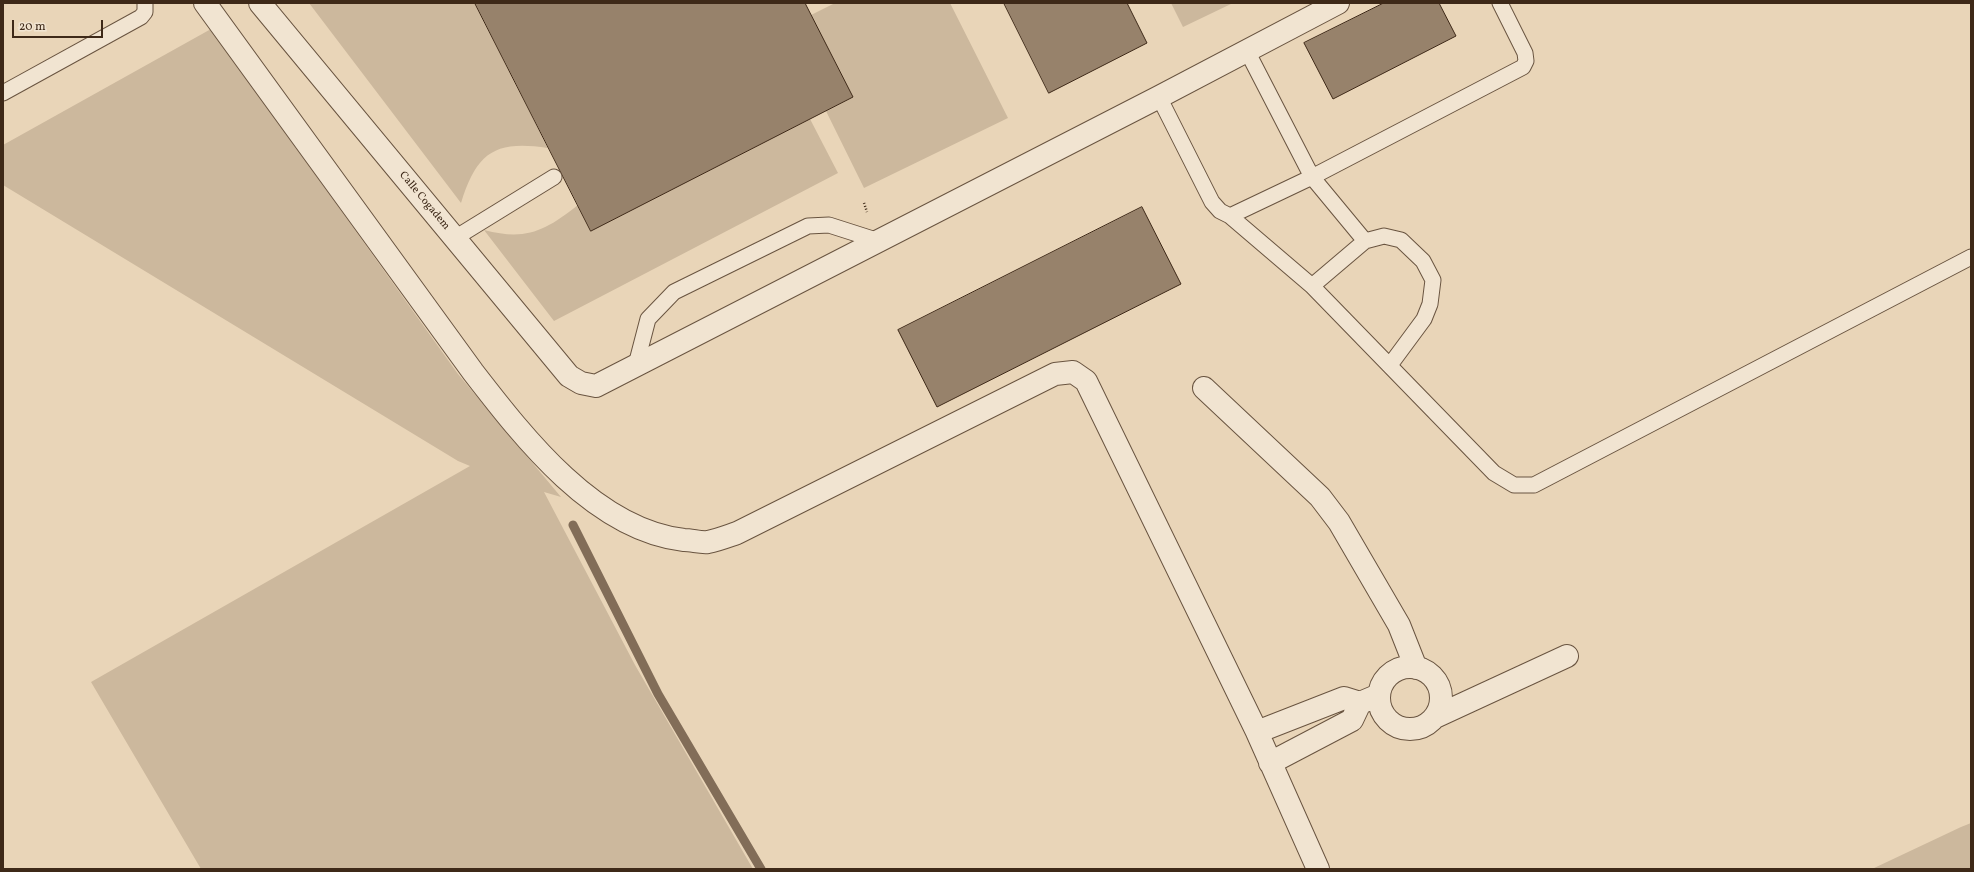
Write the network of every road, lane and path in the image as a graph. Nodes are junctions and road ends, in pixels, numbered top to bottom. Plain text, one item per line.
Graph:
1 (145, 3) edge
2 (205, 3) edge
3 (260, 3) edge
4 (1338, 3) edge
5 (1500, 3) edge
6 (1247, 51) junction
7 (3, 93) edge
8 (1159, 97) junction
9 (554, 177) dead end
10 (1312, 177) junction
11 (1230, 216) junction
12 (455, 238) junction
13 (879, 241) junction
14 (1365, 241) junction
15 (1971, 257) edge
16 (1312, 286) junction
17 (636, 365) junction
18 (1390, 365) junction
19 (1204, 388) dead end
20 (1567, 656) dead end
21 (1416, 668) junction
22 (1369, 699) junction
23 (1435, 717) junction
24 (1257, 732) junction
25 (1270, 763) junction
26 (1318, 869) edge

1 - 7 lane
2 - 24 street
3 - 12 street, Calle Cogadem
4 - 6 street
5 - 10 lane
6 - 8 street
6 - 10 lane
8 - 11 lane
8 - 13 street
9 - 12 lane
10 - 11 lane
10 - 14 lane
11 - 16 lane
12 - 17 street, Calle Cogadem
13 - 17 street
13 - 17 lane
14 - 16 lane
14 - 18 lane
15 - 18 lane
16 - 18 lane
19 - 21 street
20 - 23 street
21 - 22 street
21 - 23 street
22 - 23 street
22 - 24 street
22 - 25 street
24 - 25 street
25 - 26 street

